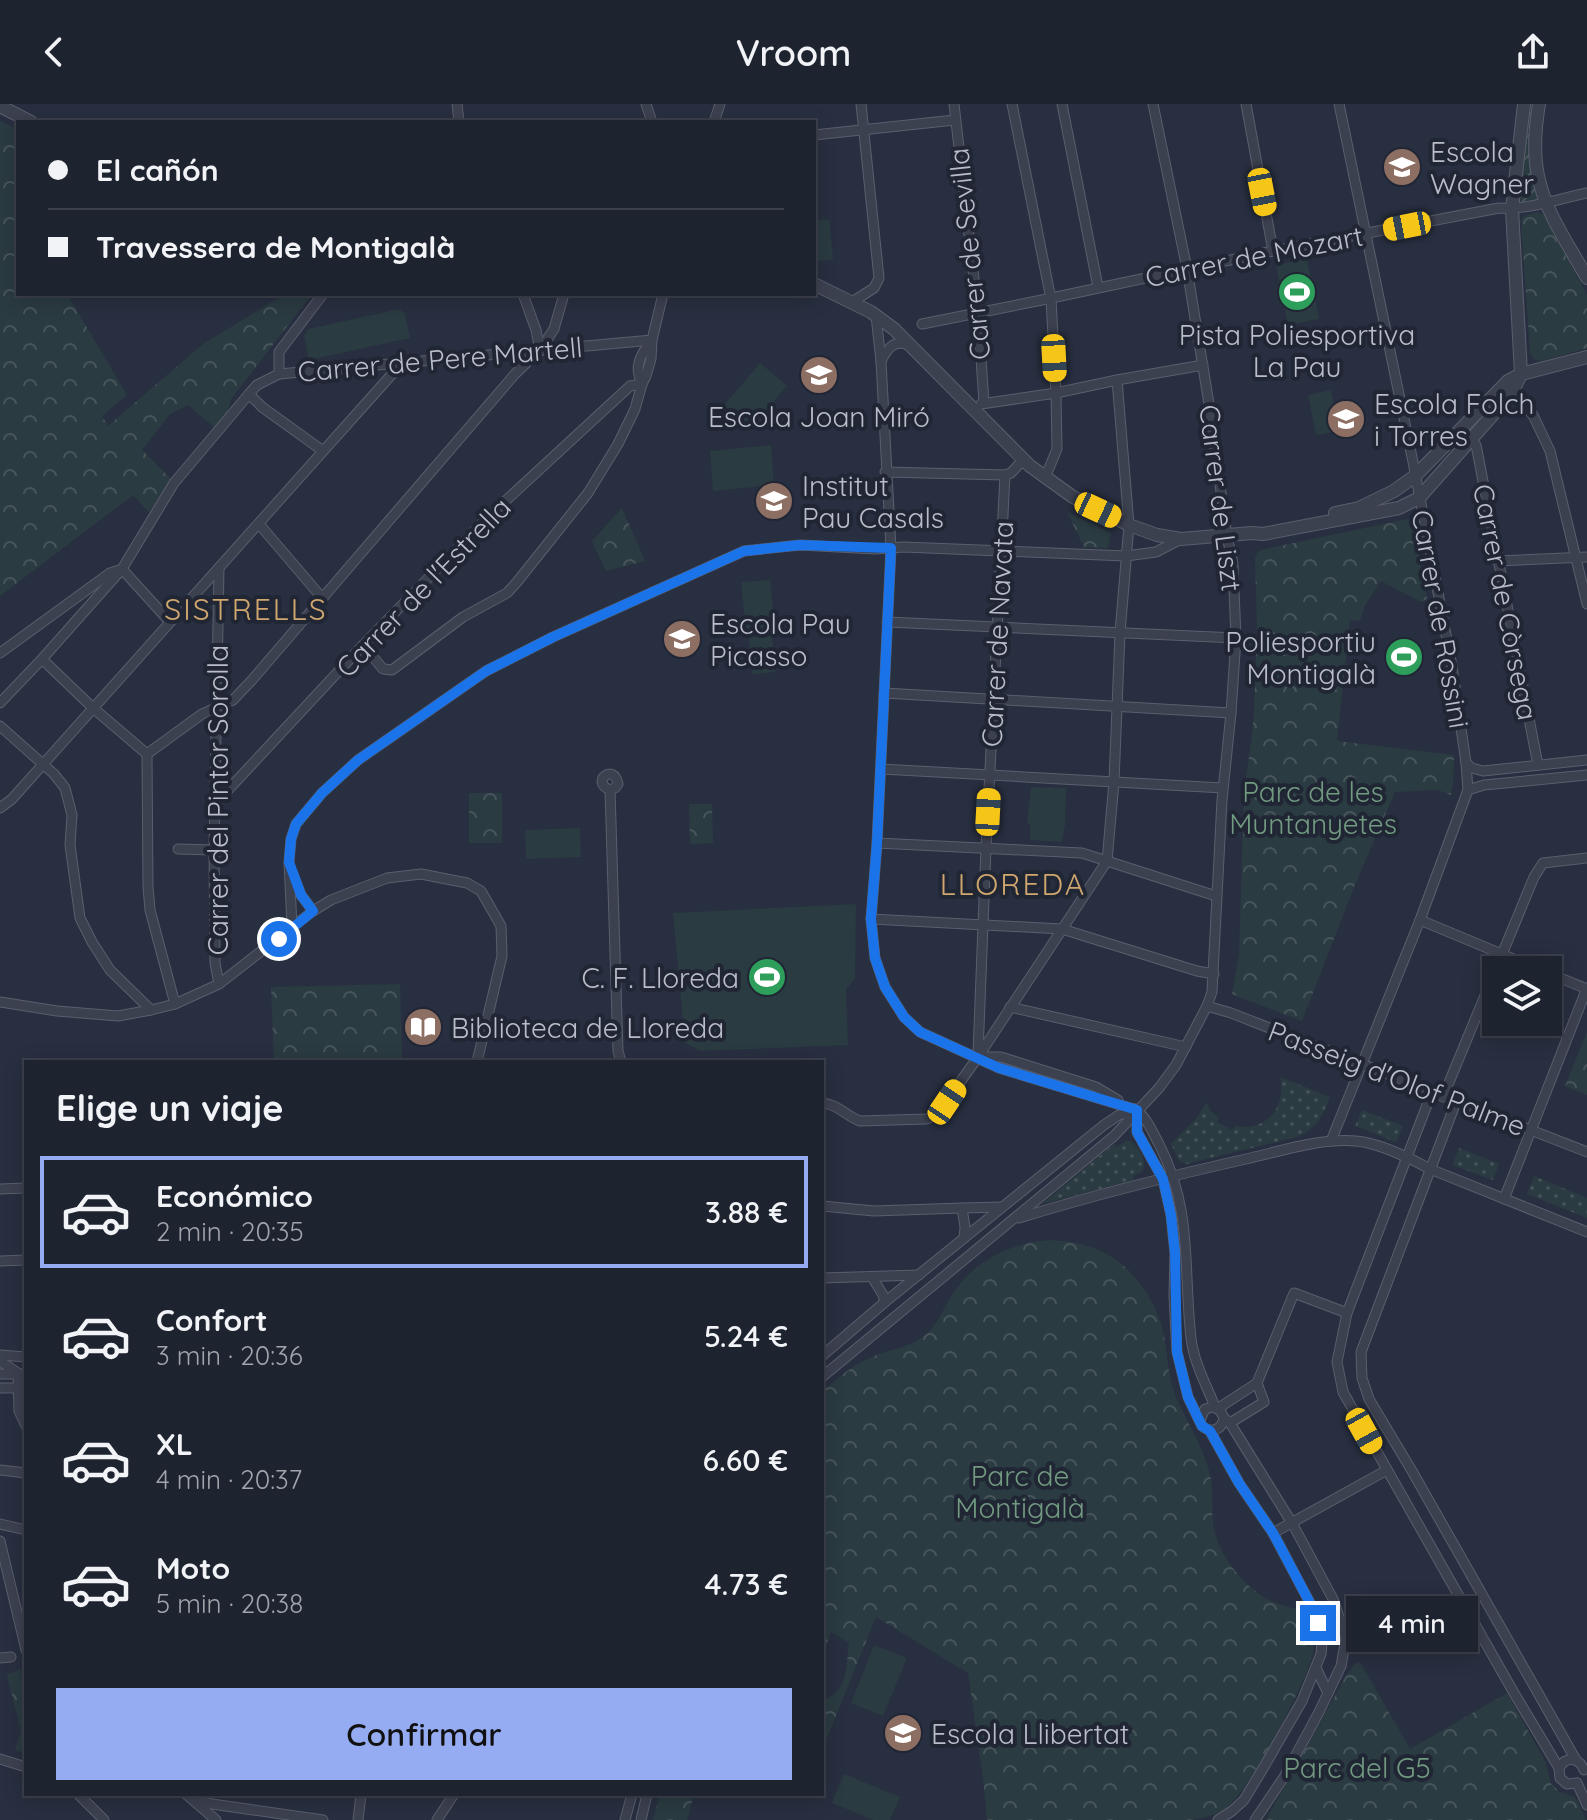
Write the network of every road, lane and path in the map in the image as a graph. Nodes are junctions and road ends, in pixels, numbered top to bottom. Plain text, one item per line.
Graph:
1 (861, 104) edge
2 (954, 104) edge
3 (1012, 104) edge
4 (1062, 104) edge
5 (1153, 104) edge
6 (1246, 104) edge
7 (1339, 104) edge
8 (1524, 104) edge
9 (1539, 104) edge
10 (0, 106) edge
11 (27, 120) edge
12 (955, 120) junction
13 (864, 129) junction
14 (816, 135) edge
15 (1587, 193) edge
16 (1546, 203) junction
17 (1512, 209) junction
18 (1366, 233) junction
19 (1273, 251) junction
20 (1187, 269) junction
21 (1587, 278) edge
22 (816, 285) edge
23 (1098, 287) junction
24 (321, 296) edge
25 (524, 296) edge
26 (563, 296) edge
27 (663, 296) edge
28 (1051, 299) junction
29 (852, 302) junction
30 (978, 314) junction
31 (876, 316) junction
32 (922, 324) dead end
33 (652, 340) junction
34 (910, 346) junction
35 (540, 350) junction
36 (1587, 357) edge
37 (881, 361) junction
38 (402, 363) junction
39 (1203, 365) junction
40 (279, 374) junction
41 (1521, 374) junction
42 (1117, 380) junction
43 (642, 384) junction
44 (1056, 393) junction
45 (1512, 393) junction
46 (249, 394) junction
47 (984, 403) junction
48 (1486, 403) junction
49 (970, 407) junction
50 (1471, 441) junction
51 (323, 451) junction
52 (1023, 460) junction
53 (885, 472) junction
54 (1005, 475) junction
55 (1415, 476) junction
56 (1045, 478) junction
57 (1419, 498) junction
58 (259, 524) junction
59 (1129, 525) junction
60 (1252, 533) junction
61 (1227, 536) junction
62 (1181, 539) junction
63 (891, 548) junction
64 (1002, 551) junction
65 (1126, 556) junction
66 (1582, 557) edge
67 (1497, 561) junction
68 (219, 568) junction
69 (122, 569) junction
70 (323, 599) junction
71 (1587, 604) edge
72 (170, 622) junction
73 (887, 622) junction
74 (998, 627) junction
75 (1120, 633) junction
76 (1236, 638) junction
77 (363, 645) junction
78 (0, 653) edge
79 (42, 659) junction
80 (884, 693) junction
81 (994, 701) junction
82 (0, 703) edge
83 (1118, 706) junction
84 (93, 708) junction
85 (218, 708) junction
86 (1231, 713) junction
87 (0, 726) edge
88 (147, 754) junction
89 (1587, 760) edge
90 (1466, 763) junction
91 (43, 765) junction
92 (1538, 765) junction
93 (881, 769) junction
94 (990, 775) junction
95 (1587, 775) edge
96 (1114, 782) junction
97 (1223, 788) junction
98 (610, 790) dead end
99 (1468, 790) junction
100 (215, 804) junction
101 (0, 808) edge
102 (877, 843) junction
103 (986, 848) junction
104 (178, 849) dead end
105 (214, 850) junction
106 (1587, 858) edge
107 (1107, 861) junction
108 (289, 862) junction
109 (1216, 896) junction
110 (313, 911) junction
111 (871, 919) junction
112 (1420, 920) junction
113 (983, 925) junction
114 (292, 927) junction
115 (1062, 929) junction
116 (1502, 955) junction
117 (1214, 974) junction
118 (1562, 979) edge
119 (219, 984) junction
120 (1587, 989) edge
121 (0, 1002) edge
122 (175, 1004) junction
123 (1207, 1006) junction
124 (1010, 1007) junction
125 (151, 1010) junction
126 (1186, 1047) junction
127 (978, 1057) junction
128 (477, 1060) edge
129 (620, 1060) edge
130 (1361, 1064) junction
131 (1432, 1092) junction
132 (1443, 1097) junction
133 (1456, 1102) junction
134 (824, 1103) edge
135 (1137, 1110) junction
136 (1532, 1129) junction
137 (1331, 1141) junction
138 (1587, 1152) edge
139 (1407, 1157) junction
140 (1430, 1169) junction
141 (1168, 1178) junction
142 (24, 1188) edge
143 (0, 1189) edge
144 (1504, 1199) junction
145 (824, 1206) edge
146 (1002, 1207) junction
147 (962, 1208) junction
148 (1012, 1220) junction
149 (1587, 1232) edge
150 (964, 1238) junction
151 (24, 1260) edge
152 (0, 1261) edge
153 (919, 1275) junction
154 (872, 1277) junction
155 (824, 1278) edge
156 (885, 1302) junction
157 (1347, 1313) junction
158 (872, 1335) junction
159 (824, 1354) edge
160 (0, 1355) edge
161 (24, 1357) edge
162 (0, 1361) edge
163 (22, 1373) edge
164 (0, 1374) edge
165 (824, 1375) edge
166 (1257, 1383) junction
167 (0, 1388) edge
168 (18, 1388) junction
169 (1208, 1388) junction
170 (1230, 1399) junction
171 (1216, 1408) junction
172 (1200, 1420) junction
173 (1227, 1421) junction
174 (24, 1422) edge
175 (1210, 1431) junction
176 (1404, 1460) junction
177 (1388, 1469) junction
178 (0, 1470) edge
179 (24, 1473) edge
180 (1292, 1523) junction
181 (0, 1524) edge
182 (24, 1530) edge
183 (1273, 1533) junction
184 (0, 1541) edge
185 (22, 1614) edge
186 (11, 1657) dead end
187 (0, 1658) edge
188 (1316, 1668) junction
189 (1328, 1693) junction
190 (0, 1759) edge
191 (1583, 1763) edge
192 (24, 1766) edge
193 (1559, 1768) junction
194 (1577, 1783) junction
195 (80, 1796) edge
196 (193, 1796) edge
197 (194, 1796) edge
198 (361, 1796) edge
199 (453, 1796) edge
200 (631, 1796) edge
201 (647, 1796) edge
202 (1587, 1805) edge
203 (244, 1810) junction
204 (104, 1820) edge
205 (216, 1820) edge
206 (235, 1820) edge
207 (323, 1820) edge
208 (358, 1820) edge
209 (437, 1820) edge
210 (625, 1820) edge
211 (641, 1820) edge
212 (1218, 1820) edge
213 (1255, 1820) edge

1 - 13 street
2 - 12 street, Carrer de Sevilla
3 - 28 street
4 - 23 street
5 - 20 street, Carrer de Liszt
6 - 19 street
7 - 18 street, Carrer de Rossini
8 - 17 street
9 - 16 street
10 - 11 street
12 - 13 street
12 - 30 street, Carrer de Sevilla
13 - 14 street
13 - 29 street
15 - 16 street, Carrer de Mozart
16 - 17 street, Carrer de Mozart
16 - 21 street
17 - 18 street, Carrer de Mozart
17 - 41 street
18 - 19 street, Carrer de Mozart
18 - 55 street, Carrer de Rossini
19 - 20 street, Carrer de Mozart
20 - 23 street, Carrer de Mozart
20 - 39 street, Carrer de Liszt
22 - 29 street
23 - 28 street, Carrer de Mozart
24 - 40 street
25 - 35 street
26 - 35 street
27 - 33 street
28 - 30 street, Carrer de Mozart
28 - 44 street
29 - 31 street
30 - 32 street, Carrer de Mozart
30 - 47 street, Carrer de Sevilla
31 - 34 street
31 - 37 street
33 - 35 street, Carrer de Pere Martell
33 - 43 street
34 - 37 street
34 - 49 street
35 - 38 street, Carrer de Pere Martell
35 - 70 street
36 - 41 street
37 - 53 street
38 - 40 street, Carrer de Pere Martell
38 - 51 street
39 - 42 street
39 - 61 street, Carrer de Liszt
40 - 46 street, Carrer de Pere Martell
41 - 45 street
41 - 48 street
42 - 44 street
42 - 59 street
43 - 77 street, Carrer de l'Estrella
43 - 77 street
44 - 47 street
44 - 56 street
45 - 50 street
45 - 66 street
46 - 51 street
46 - 69 street, Carrer de Pere Martell
47 - 49 street
48 - 50 street
48 - 55 street
49 - 52 street
50 - 57 street
50 - 67 street, Carrer de Còrsega
51 - 58 street
52 - 54 street
52 - 56 street
53 - 54 street
53 - 63 street
54 - 64 street, Carrer de Navata
55 - 57 street, Carrer de Rossini
55 - 60 street
56 - 59 street
57 - 60 street
57 - 90 street, Carrer de Rossini
58 - 68 street
58 - 70 street
59 - 62 street
59 - 65 street
60 - 61 street
61 - 62 street
61 - 76 street, Carrer de Liszt
62 - 65 street
63 - 64 street
63 - 73 street
63 - 108 street
64 - 65 street
64 - 74 street, Carrer de Navata
65 - 75 street
66 - 67 street
66 - 71 street
67 - 92 street, Carrer de Còrsega
68 - 72 street
68 - 85 street, Carrer del Pintor Sorolla
69 - 72 street
69 - 78 street
69 - 79 street, Carrer de Pere Martell
70 - 85 street
72 - 84 street
73 - 74 street
73 - 80 street
74 - 75 street
74 - 81 street, Carrer de Navata
75 - 76 street
75 - 83 street
76 - 86 street, Carrer de Liszt
77 - 100 street, Carrer de l'Estrella
79 - 82 street, Carrer de Pere Martell
79 - 84 street
80 - 81 street
80 - 93 street
81 - 83 street
81 - 94 street, Carrer de Navata
83 - 86 street
83 - 96 street
84 - 88 street
84 - 91 street
85 - 88 street
85 - 100 street, Carrer del Pintor Sorolla
86 - 97 street, Carrer de Liszt
87 - 91 street
88 - 122 street
89 - 92 street
90 - 92 street
90 - 99 street, Carrer de Rossini
91 - 101 street
91 - 125 street
93 - 94 street
93 - 102 street
94 - 96 street
94 - 103 street, Carrer de Navata
95 - 99 street
96 - 97 street
96 - 107 street
97 - 109 street, Carrer de Liszt
98 - 129 street
99 - 112 street
100 - 105 street, Carrer del Pintor Sorolla
102 - 103 street
102 - 111 street
103 - 107 street
103 - 113 street, Carrer de Navata
104 - 105 street
105 - 119 street, Carrer del Pintor Sorolla
106 - 116 street
107 - 109 street
107 - 115 street
108 - 110 street
108 - 114 street
109 - 117 street, Carrer de Liszt
110 - 114 street
110 - 128 street
111 - 113 street
111 - 127 street
112 - 116 street
112 - 130 street
113 - 115 street
113 - 127 street, Carrer de Navata
114 - 119 street
115 - 117 street
115 - 124 street
116 - 132 street
117 - 123 street, Carrer de Liszt
118 - 120 street
119 - 122 street
120 - 136 street
121 - 125 street
122 - 125 street
123 - 126 street, Carrer de Liszt
123 - 130 street, Passeig d'Olof Palme
124 - 126 street
124 - 127 street
126 - 135 street, Carrer de Liszt
127 - 134 street
127 - 135 street
130 - 131 street, Passeig d'Olof Palme
130 - 137 street
131 - 132 street, Passeig d'Olof Palme
131 - 139 street
132 - 133 street, Passeig d'Olof Palme
133 - 136 street, Passeig d'Olof Palme
133 - 140 street
135 - 141 street
135 - 146 street
135 - 148 street, Carrer de Liszt
136 - 138 street, Passeig d'Olof Palme
136 - 144 street
137 - 139 street
137 - 141 street
139 - 140 street
139 - 157 street
140 - 144 street
140 - 176 street
141 - 148 street
141 - 169 street
141 - 172 street
142 - 143 street
144 - 149 street
145 - 147 street
146 - 147 street
146 - 150 street
147 - 150 street
148 - 158 street, Carrer de Liszt
150 - 153 street
151 - 152 street
153 - 154 street
153 - 156 street
154 - 155 street
154 - 156 street
156 - 158 street
156 - 159 street
157 - 166 street
157 - 177 street
158 - 165 street, Carrer de Liszt
160 - 161 street
162 - 163 street
163 - 164 street
163 - 168 street
166 - 170 street
166 - 173 street
167 - 168 street
168 - 174 street
169 - 170 street
169 - 171 street
170 - 171 street
171 - 172 street
171 - 173 street
172 - 175 street
173 - 175 street
173 - 180 street
175 - 183 street
176 - 177 street
176 - 177 street
176 - 191 street
177 - 180 street
177 - 193 street
178 - 179 street
180 - 183 street
180 - 189 street
181 - 182 street
183 - 188 street
184 - 185 street
186 - 187 street
188 - 189 street
188 - 212 street
189 - 213 street
190 - 192 street
191 - 193 street
191 - 194 street
193 - 194 street
194 - 202 street
195 - 204 street
196 - 205 street
197 - 203 street
198 - 208 street
199 - 209 street
200 - 210 street
201 - 211 street
203 - 206 street
203 - 207 street

